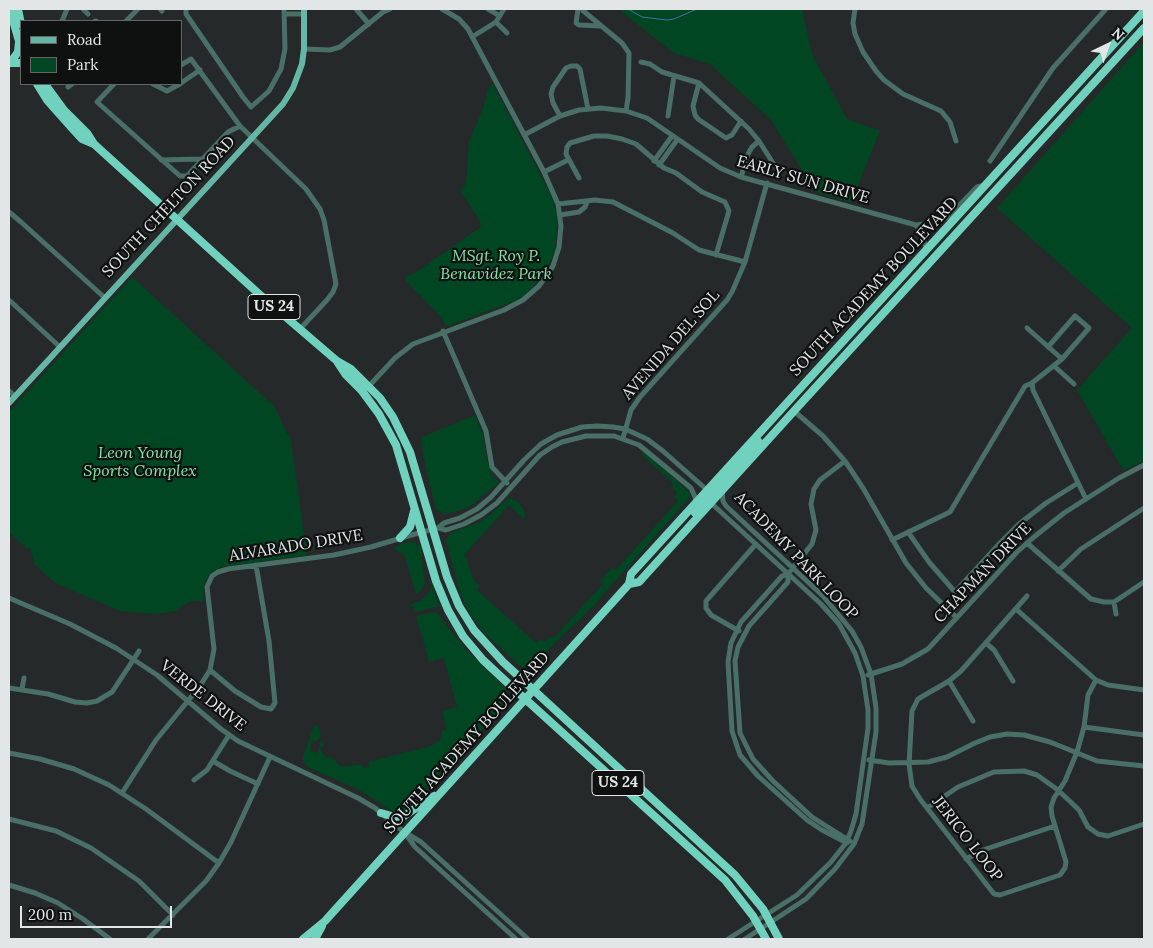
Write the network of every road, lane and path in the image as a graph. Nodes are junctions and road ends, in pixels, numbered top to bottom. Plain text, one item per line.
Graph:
1 (12, 9) edge
2 (83, 9) edge
3 (138, 9) edge
4 (186, 9) edge
5 (356, 9) edge
6 (390, 9) edge
7 (442, 9) edge
8 (488, 9) edge
9 (504, 9) edge
10 (579, 9) edge
11 (855, 9) edge
12 (1106, 9) edge
13 (284, 11) edge
14 (304, 11) edge
15 (1144, 11) edge
16 (88, 14) dead end
17 (500, 16) junction
18 (127, 20) edge
19 (496, 22) junction
20 (369, 24) junction
21 (600, 26) junction
22 (1144, 28) edge
23 (507, 33) dead end
24 (472, 37) junction
25 (20, 44) edge
26 (304, 49) junction
27 (642, 62) dead end
28 (10, 63) edge
29 (182, 64) edge
30 (200, 70) junction
31 (674, 76) junction
32 (182, 82) edge
33 (699, 83) junction
34 (38, 85) edge
35 (46, 85) edge
36 (113, 85) edge
37 (155, 85) edge
38 (178, 85) edge
39 (588, 109) junction
40 (626, 110) junction
41 (560, 116) junction
42 (668, 116) dead end
43 (741, 121) junction
44 (240, 126) junction
45 (524, 136) junction
46 (672, 136) junction
47 (251, 139) junction
48 (677, 140) junction
49 (759, 141) junction
50 (956, 141) dead end
51 (94, 144) junction
52 (203, 159) junction
53 (161, 160) junction
54 (568, 160) junction
55 (990, 161) dead end
56 (656, 163) junction
57 (778, 171) dead end
58 (544, 172) junction
59 (741, 177) junction
60 (579, 178) dead end
61 (767, 183) junction
62 (986, 185) junction
63 (587, 202) junction
64 (558, 204) junction
65 (9, 212) edge
66 (560, 215) junction
67 (176, 220) junction
68 (916, 225) junction
69 (926, 249) junction
70 (716, 255) junction
71 (745, 262) junction
72 (104, 298) junction
73 (9, 300) edge
74 (1027, 328) dead end
75 (300, 329) junction
76 (443, 331) junction
77 (1048, 346) junction
78 (60, 347) junction
79 (1062, 359) junction
80 (337, 361) junction
81 (1054, 366) junction
82 (1032, 384) junction
83 (1074, 384) dead end
84 (369, 386) junction
85 (9, 391) edge
86 (15, 396) junction
87 (9, 403) edge
88 (794, 410) junction
89 (776, 414) junction
90 (625, 429) junction
91 (623, 438) junction
92 (845, 461) junction
93 (1144, 465) edge
94 (505, 482) junction
95 (1078, 483) junction
96 (511, 487) junction
97 (707, 490) junction
98 (722, 491) junction
99 (1086, 499) junction
100 (696, 503) junction
101 (711, 503) junction
102 (414, 506) junction
103 (1144, 508) edge
104 (436, 529) junction
105 (422, 532) junction
106 (908, 532) junction
107 (400, 538) junction
108 (892, 540) junction
109 (1027, 543) junction
110 (756, 544) junction
111 (663, 556) junction
112 (256, 566) junction
113 (792, 569) junction
114 (1058, 571) junction
115 (788, 574) junction
116 (1144, 582) edge
117 (629, 584) junction
118 (1027, 596) dead end
119 (9, 598) edge
120 (1114, 602) junction
121 (1016, 609) junction
122 (1116, 614) dead end
123 (957, 618) junction
124 (737, 630) junction
125 (211, 632) junction
126 (203, 633) dead end
127 (743, 634) junction
128 (986, 643) junction
129 (139, 651) dead end
130 (134, 659) junction
131 (210, 670) junction
132 (871, 674) junction
133 (864, 676) junction
134 (24, 678) dead end
135 (1096, 680) junction
136 (950, 681) junction
137 (1013, 681) dead end
138 (9, 688) edge
139 (22, 690) junction
140 (534, 690) junction
141 (1144, 690) edge
142 (526, 699) junction
143 (188, 701) junction
144 (973, 721) dead end
145 (1084, 726) junction
146 (229, 735) junction
147 (1144, 735) edge
148 (1078, 752) junction
149 (9, 753) edge
150 (270, 757) junction
151 (864, 759) junction
152 (872, 760) junction
153 (213, 761) junction
154 (909, 764) junction
155 (1144, 766) edge
156 (194, 780) dead end
157 (258, 784) junction
158 (447, 786) junction
159 (1058, 790) junction
160 (122, 793) junction
161 (927, 808) junction
162 (381, 812) junction
163 (9, 819) edge
164 (1144, 824) edge
165 (1055, 826) junction
166 (405, 833) junction
167 (847, 841) junction
168 (854, 844) junction
169 (966, 859) junction
170 (220, 863) junction
171 (9, 885) edge
172 (173, 915) junction
173 (767, 915) junction
174 (326, 921) junction
175 (771, 923) junction
176 (759, 926) junction
177 (521, 938) edge
178 (110, 939) edge
179 (148, 939) edge
180 (303, 939) edge
181 (315, 939) edge
182 (728, 939) edge
183 (745, 939) edge
184 (766, 939) edge
185 (780, 939) edge

1 - 25 highway
2 - 16 street
3 - 18 street
4 - 13 street
5 - 20 street
6 - 20 street
7 - 24 street
8 - 17 street
9 - 17 street
10 - 21 street
10 - 21 street
11 - 50 street
12 - 55 street
13 - 14 street
14 - 26 main road, SOUTH CHELTON ROAD
15 - 62 highway, SOUTH ACADEMY BOULEVARD
17 - 19 street
19 - 23 street
19 - 24 street
20 - 26 street
21 - 40 street
22 - 88 highway, SOUTH ACADEMY BOULEVARD
24 - 45 street
25 - 28 highway
26 - 47 main road, SOUTH CHELTON ROAD
27 - 31 street
29 - 30 street
30 - 32 street
30 - 44 street
31 - 33 street
31 - 42 street
33 - 43 street
33 - 43 street
34 - 51 highway, US 24
35 - 51 highway, US 24
36 - 53 street
37 - 38 street
39 - 40 street, EARLY SUN DRIVE
39 - 41 street, EARLY SUN DRIVE
39 - 41 street
40 - 46 street, EARLY SUN DRIVE
41 - 45 street, EARLY SUN DRIVE
43 - 49 street
44 - 47 street
44 - 52 street
45 - 58 street
46 - 48 street, EARLY SUN DRIVE
46 - 56 street
47 - 67 main road, SOUTH CHELTON ROAD
47 - 75 street
48 - 56 street
48 - 59 street, EARLY SUN DRIVE
49 - 57 street
49 - 59 street
51 - 67 highway, US 24
52 - 53 street
52 - 53 street
54 - 56 street
54 - 58 street
54 - 60 street
56 - 70 street
58 - 64 street
59 - 61 street, EARLY SUN DRIVE
61 - 68 street, EARLY SUN DRIVE
61 - 71 street, AVENIDA DEL SOL
62 - 68 street, EARLY SUN DRIVE
62 - 69 highway, SOUTH ACADEMY BOULEVARD
63 - 64 street
63 - 66 street
63 - 70 street
64 - 66 street
65 - 72 street
66 - 76 street
67 - 72 main road, SOUTH CHELTON ROAD
67 - 75 highway, US 24
68 - 69 street
69 - 89 highway, SOUTH ACADEMY BOULEVARD
70 - 71 street
71 - 90 street, AVENIDA DEL SOL
72 - 78 main road, SOUTH CHELTON ROAD
73 - 78 street
74 - 77 street
75 - 80 highway, US 24
76 - 84 street
76 - 94 street
77 - 79 street
77 - 79 street
78 - 86 main road, SOUTH CHELTON ROAD
79 - 81 street
80 - 84 highway, US 24
80 - 102 highway, US 24
81 - 82 street
81 - 83 street
82 - 95 street
82 - 106 street
84 - 104 highway, US 24
85 - 86 street
86 - 87 main road, SOUTH CHELTON ROAD
88 - 92 street
88 - 98 highway, SOUTH ACADEMY BOULEVARD
89 - 97 highway, SOUTH ACADEMY BOULEVARD
89 - 101 highway
90 - 91 street, AVENIDA DEL SOL
90 - 94 street
90 - 97 street
91 - 96 street
91 - 100 street
92 - 108 street
92 - 113 street
93 - 99 street, CHAPMAN DRIVE
94 - 96 street
94 - 104 street
95 - 99 street
95 - 106 street
96 - 104 street
97 - 100 highway, SOUTH ACADEMY BOULEVARD
97 - 111 highway
98 - 101 highway, SOUTH ACADEMY BOULEVARD
98 - 113 street, ACADEMY PARK LOOP
99 - 109 street, CHAPMAN DRIVE
100 - 117 highway, SOUTH ACADEMY BOULEVARD
101 - 110 street, ACADEMY PARK LOOP
101 - 111 highway, SOUTH ACADEMY BOULEVARD
102 - 105 highway, US 24
102 - 107 highway
103 - 114 street
104 - 105 street
104 - 140 highway, US 24
105 - 107 street, ALVARADO DRIVE
105 - 142 highway, US 24
106 - 108 street
107 - 112 street, ALVARADO DRIVE
108 - 123 street
109 - 114 street
109 - 123 street, CHAPMAN DRIVE
110 - 115 street, ACADEMY PARK LOOP
110 - 124 street
111 - 117 highway, SOUTH ACADEMY BOULEVARD
112 - 125 street, ALVARADO DRIVE
112 - 131 street
113 - 115 street
113 - 132 street, ACADEMY PARK LOOP
114 - 120 street
115 - 124 street
115 - 127 street
115 - 133 street, ACADEMY PARK LOOP
116 - 120 street
117 - 140 highway, SOUTH ACADEMY BOULEVARD
118 - 121 street
119 - 130 street, VERDE DRIVE
120 - 122 street
121 - 128 street
121 - 135 street
123 - 132 street, CHAPMAN DRIVE
124 - 127 street
124 - 167 street
125 - 126 street
125 - 131 street, ALVARADO DRIVE
127 - 167 street
128 - 136 street
128 - 137 street
129 - 130 street
130 - 139 street
130 - 143 street, VERDE DRIVE
131 - 143 street, ALVARADO DRIVE
132 - 133 street, CHAPMAN DRIVE
132 - 152 street, ACADEMY PARK LOOP
133 - 151 street, ACADEMY PARK LOOP
134 - 139 street
135 - 141 street
135 - 145 street, JERICO LOOP
136 - 144 street
136 - 154 street, JERICO LOOP
138 - 139 street
140 - 142 highway, SOUTH ACADEMY BOULEVARD
140 - 173 highway, US 24
142 - 158 highway, SOUTH ACADEMY BOULEVARD
142 - 176 highway, US 24
143 - 146 street, VERDE DRIVE
143 - 160 street, ALVARADO DRIVE
145 - 147 street
145 - 148 street, JERICO LOOP
146 - 150 street, VERDE DRIVE
146 - 153 street
148 - 154 street
148 - 155 street
148 - 159 street, JERICO LOOP
149 - 160 street
150 - 157 street
150 - 162 street, VERDE DRIVE
151 - 152 street
151 - 167 street, ACADEMY PARK LOOP
152 - 154 street
152 - 168 street, ACADEMY PARK LOOP
153 - 156 street
153 - 157 street
154 - 161 street, JERICO LOOP
157 - 170 street
158 - 162 highway
158 - 166 highway, SOUTH ACADEMY BOULEVARD
159 - 161 street
159 - 164 street
159 - 165 street, JERICO LOOP
160 - 170 street
161 - 169 street, JERICO LOOP
162 - 166 street, VERDE DRIVE
163 - 172 street
165 - 169 street
165 - 169 street, JERICO LOOP
166 - 174 highway, SOUTH ACADEMY BOULEVARD
166 - 177 street
167 - 168 street
167 - 173 street, ACADEMY PARK LOOP
168 - 175 street, ACADEMY PARK LOOP
170 - 172 street
171 - 178 street
172 - 179 street
173 - 175 highway, US 24
173 - 176 street, ACADEMY PARK LOOP
174 - 180 highway, SOUTH ACADEMY BOULEVARD
174 - 181 highway, SOUTH ACADEMY BOULEVARD
175 - 176 street, ACADEMY PARK LOOP
175 - 185 highway, US 24
176 - 182 street, ACADEMY PARK LOOP
176 - 183 street, ACADEMY PARK LOOP
176 - 184 highway, US 24

